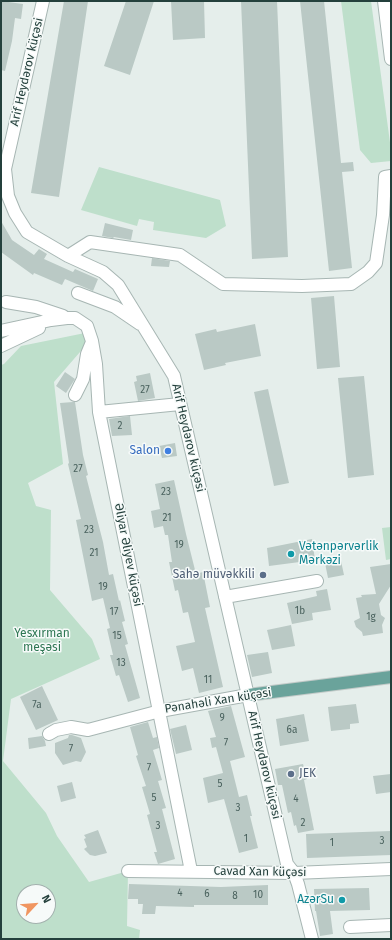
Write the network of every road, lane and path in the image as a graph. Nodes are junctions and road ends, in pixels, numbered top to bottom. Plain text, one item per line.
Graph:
1 (43, 1) edge
2 (384, 1) edge
3 (391, 59) edge
4 (391, 176) edge
5 (68, 256) junction
6 (78, 293) dead end
7 (6, 302) dead end
8 (66, 318) junction
9 (51, 320) junction
10 (144, 327) junction
11 (1, 331) edge
12 (92, 341) junction
13 (1, 346) edge
14 (75, 396) dead end
15 (180, 404) junction
16 (100, 412) junction
17 (317, 581) dead end
18 (225, 597) junction
19 (391, 677) edge
20 (248, 695) junction
21 (160, 711) junction
22 (49, 734) dead end
23 (391, 869) edge
24 (128, 871) dead end
25 (191, 871) junction
26 (294, 873) junction
27 (391, 925) edge
28 (350, 927) dead end
29 (312, 939) edge

1 - 5 street, Arif Heydərov küçəsi
2 - 3 street
4 - 5 street
5 - 10 street, Arif Heydərov küçəsi
6 - 10 street
7 - 8 street
8 - 9 street, Əliyar Əliyev küçəsi
8 - 12 street, Əliyar Əliyev küçəsi
9 - 11 street, Əliyar Əliyev küçəsi
9 - 13 street
10 - 15 street, Arif Heydərov küçəsi
12 - 14 street
12 - 16 street, Əliyar Əliyev küçəsi
15 - 16 street
15 - 18 street, Arif Heydərov küçəsi
16 - 21 street, Əliyar Əliyev küçəsi
17 - 18 street
18 - 20 street, Arif Heydərov küçəsi
19 - 20 main road, Pənahəli Xan küçəsi
20 - 21 street, Pənahəli Xan küçəsi
20 - 26 street, Arif Heydərov küçəsi
21 - 22 street, Pənahəli Xan küçəsi
21 - 25 street, Əliyar Əliyev küçəsi
23 - 26 street, Cavad Xan küçəsi
24 - 25 street, Cavad Xan küçəsi
25 - 26 street, Cavad Xan küçəsi
26 - 29 street, Arif Heydərov küçəsi
27 - 28 street

